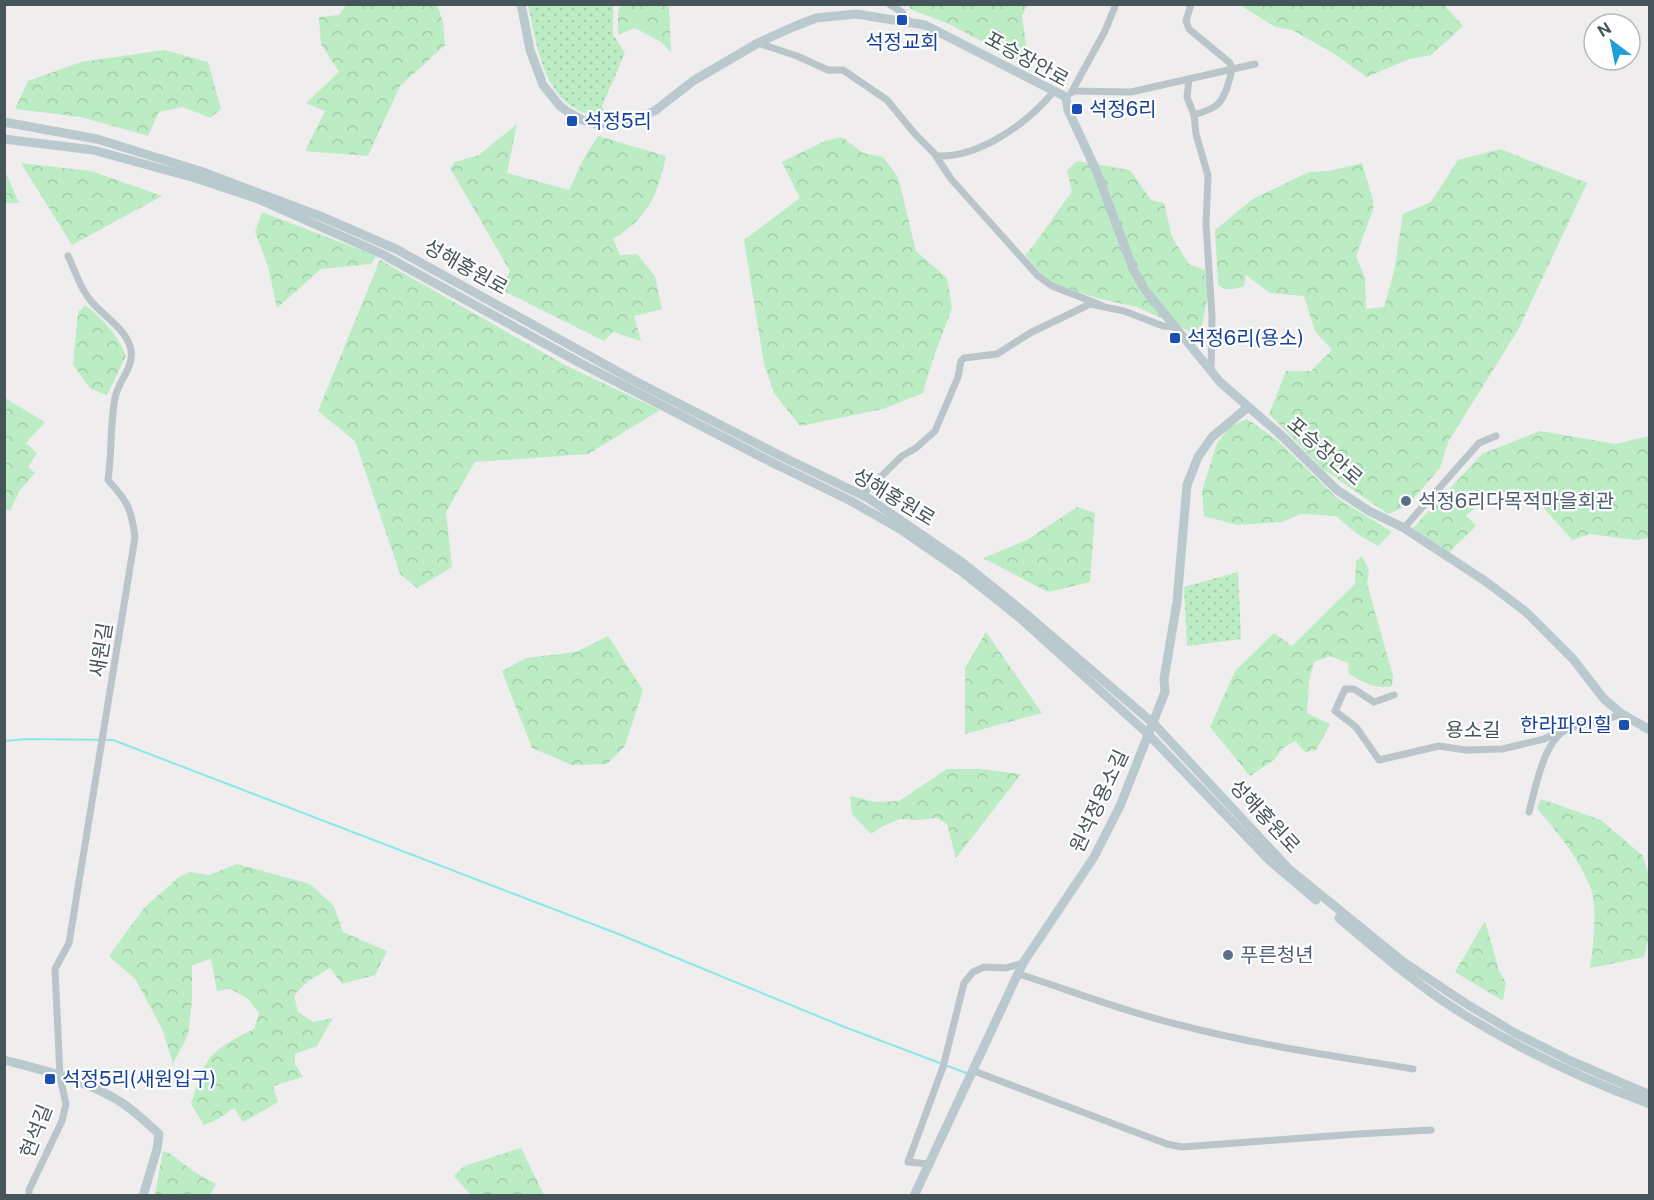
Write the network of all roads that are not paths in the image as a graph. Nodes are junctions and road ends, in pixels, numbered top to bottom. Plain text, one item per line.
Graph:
1 (521, 4) edge
2 (889, 4) edge
3 (1116, 4) edge
4 (1191, 4) edge
5 (910, 23) junction
6 (758, 43) junction
7 (1255, 64) dead end
8 (1232, 69) junction
9 (1189, 79) junction
10 (1054, 91) junction
11 (1069, 94) junction
12 (1194, 115) junction
13 (4, 122) edge
14 (4, 139) edge
15 (937, 156) junction
16 (68, 256) dead end
17 (1101, 305) junction
18 (1176, 327) junction
19 (1211, 372) junction
20 (1248, 407) junction
21 (1496, 435) dead end
22 (865, 492) dead end
23 (1404, 528) junction
24 (1394, 695) dead end
25 (1622, 714) junction
26 (1154, 724) junction
27 (1565, 729) junction
28 (1650, 730) edge
29 (1148, 734) junction
30 (1529, 812) dead end
31 (1023, 963) junction
32 (1019, 974) junction
33 (4, 1060) edge
34 (1413, 1069) dead end
35 (974, 1071) junction
36 (60, 1077) junction
37 (1650, 1095) edge
38 (1650, 1104) edge
39 (1431, 1130) dead end
40 (930, 1164) junction
41 (29, 1196) edge
42 (143, 1196) edge
43 (914, 1196) edge

1 - 6 main road, 포승장안로
2 - 5 street
3 - 11 street
4 - 8 street
5 - 6 main road, 포승장안로
5 - 10 main road, 포승장안로
6 - 15 street
7 - 8 street
8 - 9 street
8 - 12 street
9 - 11 street
9 - 12 street
10 - 11 main road, 포승장안로
10 - 15 street
11 - 18 main road, 포승장안로
12 - 19 street
13 - 26 main road, 성해홍원로
14 - 29 main road, 성해홍원로
15 - 17 street
16 - 36 street, 새원길
17 - 18 street
17 - 22 street
18 - 19 main road, 포승장안로
19 - 20 main road, 포승장안로
20 - 23 main road, 포승장안로
20 - 26 main road, 원석정용소길
21 - 23 street
23 - 25 main road, 포승장안로
24 - 27 street, 용소길
25 - 27 street, 용소길
25 - 28 main road, 포승장안로
26 - 29 main road, 원석정용소길
26 - 37 main road, 성해홍원로
27 - 30 street
29 - 31 main road, 원석정용소길
29 - 38 main road, 성해홍원로
31 - 32 main road, 원석정용소길
31 - 40 street
32 - 34 street
32 - 35 main road, 원석정용소길
33 - 36 main road
35 - 39 street
35 - 40 main road, 원석정용소길
36 - 41 street, 현석길
36 - 42 main road
40 - 43 main road, 원석정용소길

